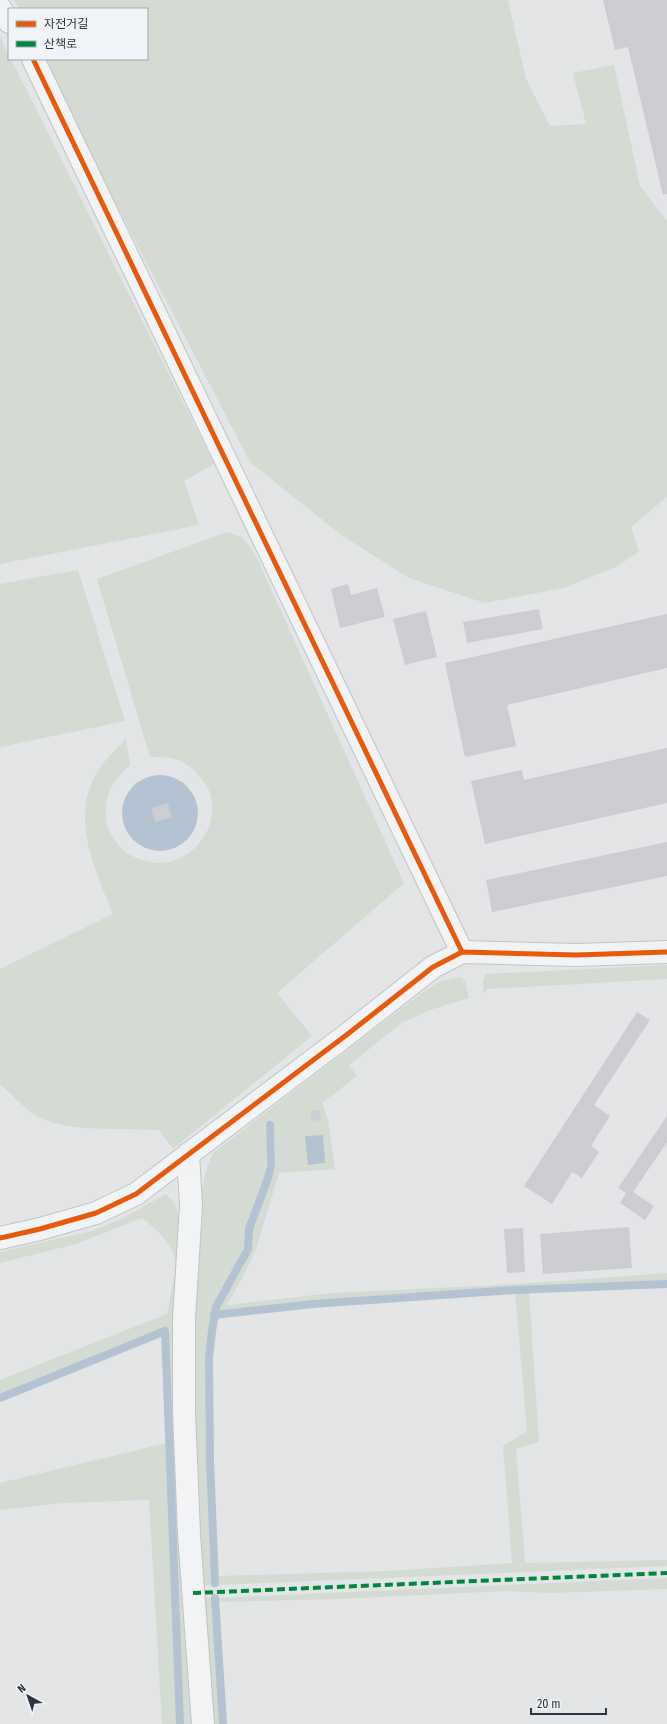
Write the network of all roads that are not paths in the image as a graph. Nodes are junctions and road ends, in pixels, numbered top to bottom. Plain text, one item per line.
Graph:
1 (0, 8) edge
2 (8, 20) edge
3 (33, 60) edge
4 (462, 952) junction
5 (667, 952) edge
6 (188, 1154) junction
7 (0, 1238) edge
8 (202, 1724) edge

1 - 2 street
3 - 4 street
4 - 5 street
4 - 6 street
6 - 7 street
6 - 8 street

